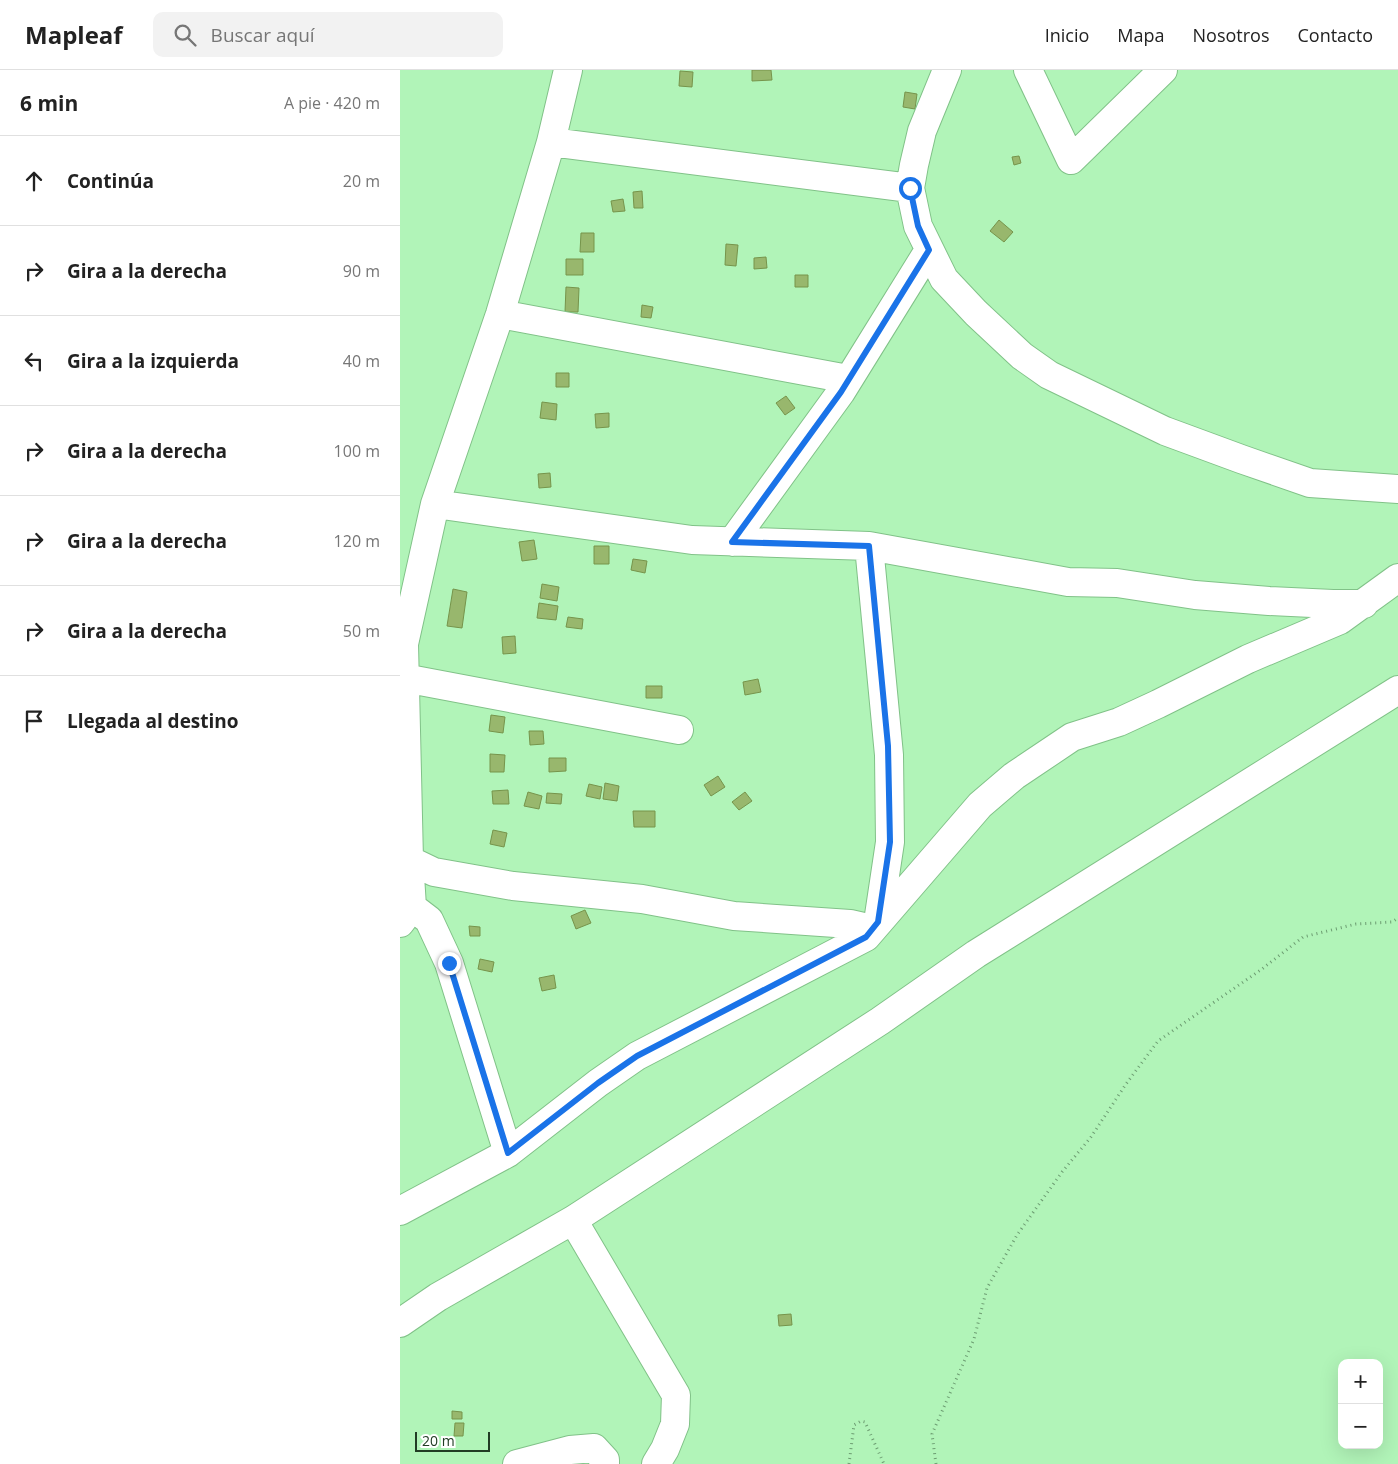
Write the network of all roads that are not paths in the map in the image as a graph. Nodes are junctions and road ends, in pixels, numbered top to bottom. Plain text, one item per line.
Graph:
1 (568, 70) edge
2 (948, 70) edge
3 (1028, 70) edge
4 (1163, 70) edge
5 (551, 142) junction
6 (910, 188) junction
7 (929, 250) junction
8 (500, 314) junction
9 (848, 379) junction
10 (1398, 489) edge
11 (435, 504) junction
12 (732, 542) junction
13 (869, 546) junction
14 (1398, 578) edge
15 (1364, 604) junction
16 (404, 629) edge
17 (404, 678) junction
18 (1398, 690) edge
19 (679, 730) dead end
20 (404, 812) edge
21 (409, 860) junction
22 (406, 915) edge
23 (875, 926) junction
24 (508, 1153) junction
25 (400, 1211) edge
26 (573, 1220) junction
27 (400, 1323) edge
28 (517, 1464) edge
29 (605, 1464) edge
30 (656, 1464) edge

1 - 5 street
2 - 6 street
3 - 4 street
5 - 6 street
5 - 8 street
6 - 7 street
7 - 9 street
7 - 10 street
8 - 9 street
8 - 11 street
9 - 12 street
11 - 12 street
11 - 16 street
12 - 13 street
13 - 15 street
13 - 23 street
14 - 15 street
15 - 23 street
16 - 17 street
17 - 19 street
17 - 20 street
18 - 26 street
20 - 21 street
21 - 22 street
21 - 23 street
22 - 24 street
23 - 24 street
24 - 25 street
26 - 27 street
26 - 30 street
28 - 29 street

